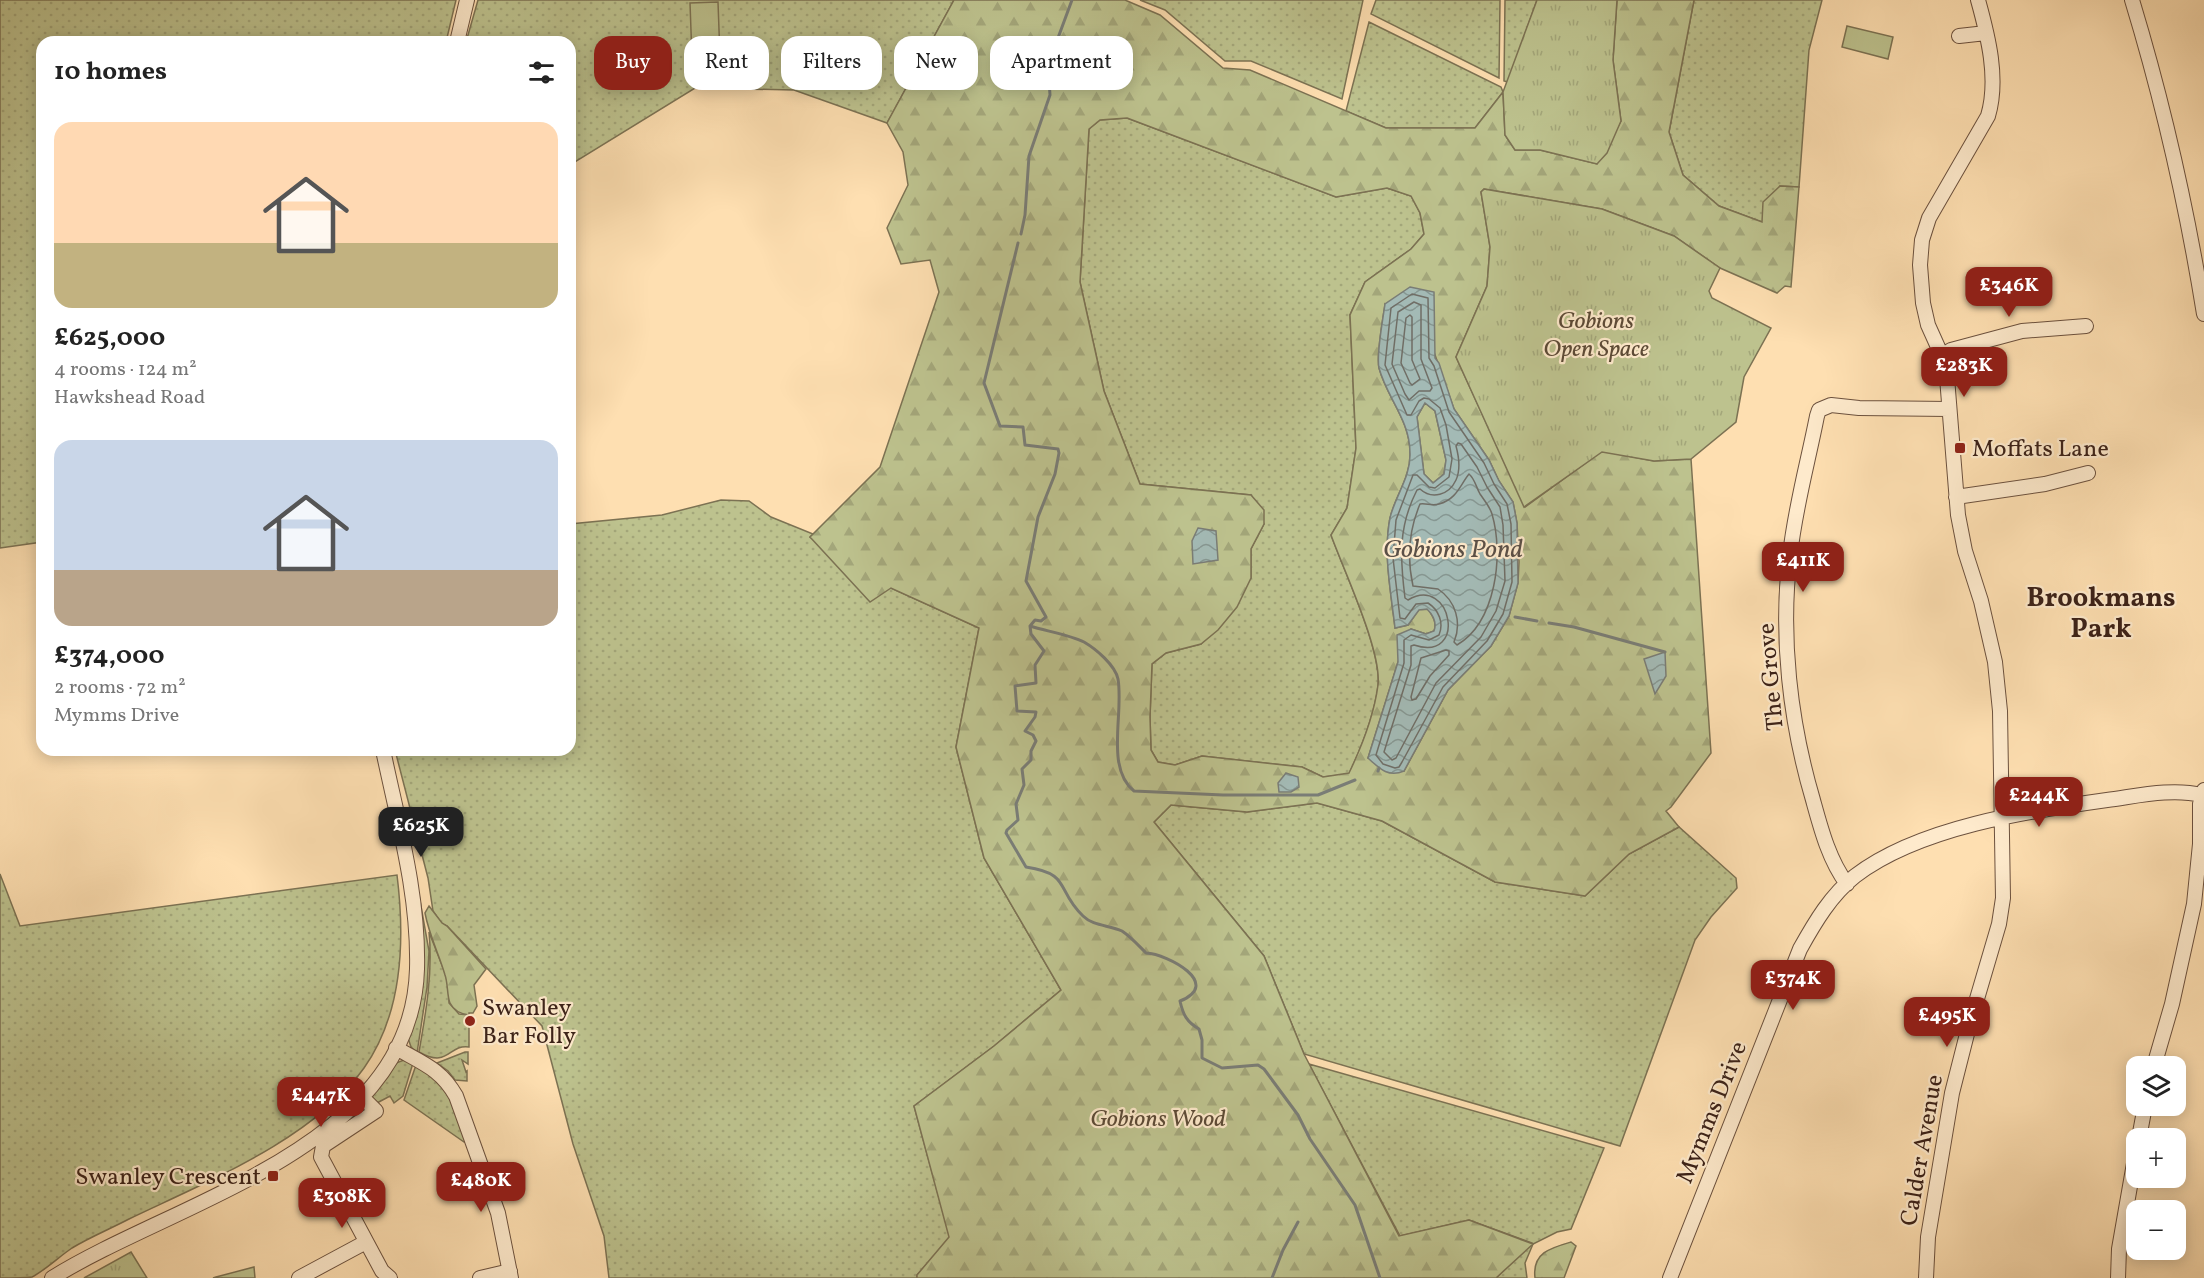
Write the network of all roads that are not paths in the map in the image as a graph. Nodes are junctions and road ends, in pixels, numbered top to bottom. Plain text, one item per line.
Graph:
1 (467, 0) edge
2 (1978, 0) edge
3 (2132, 0) edge
4 (1986, 33) junction
5 (458, 36) edge
6 (1959, 36) dead end
7 (2204, 314) edge
8 (2086, 326) dead end
9 (1943, 355) junction
10 (1948, 409) junction
11 (2088, 473) dead end
12 (1956, 497) junction
13 (384, 756) edge
14 (2203, 792) edge
15 (2001, 820) junction
16 (1847, 884) junction
17 (396, 1048) junction
18 (2157, 1056) edge
19 (363, 1098) junction
20 (387, 1102) dead end
21 (375, 1111) junction
22 (2130, 1188) edge
23 (366, 1242) junction
24 (511, 1275) edge
25 (52, 1278) edge
26 (299, 1278) edge
27 (390, 1278) edge
28 (480, 1278) edge
29 (1670, 1278) edge
30 (1926, 1278) edge
31 (2118, 1278) edge

1 - 5 street
2 - 4 street
3 - 7 street
4 - 6 street
4 - 9 street
8 - 9 street
9 - 10 street
10 - 12 street
10 - 16 street, The Grove
11 - 12 street
12 - 15 street
13 - 17 street
14 - 15 street, Mymms Drive
14 - 18 street
15 - 16 street, Mymms Drive
15 - 30 street, Calder Avenue
16 - 29 street, Mymms Drive
17 - 19 street
17 - 24 street
19 - 21 street
19 - 25 street
20 - 21 street
21 - 23 street
22 - 31 street
23 - 26 street
23 - 27 street
24 - 28 street

